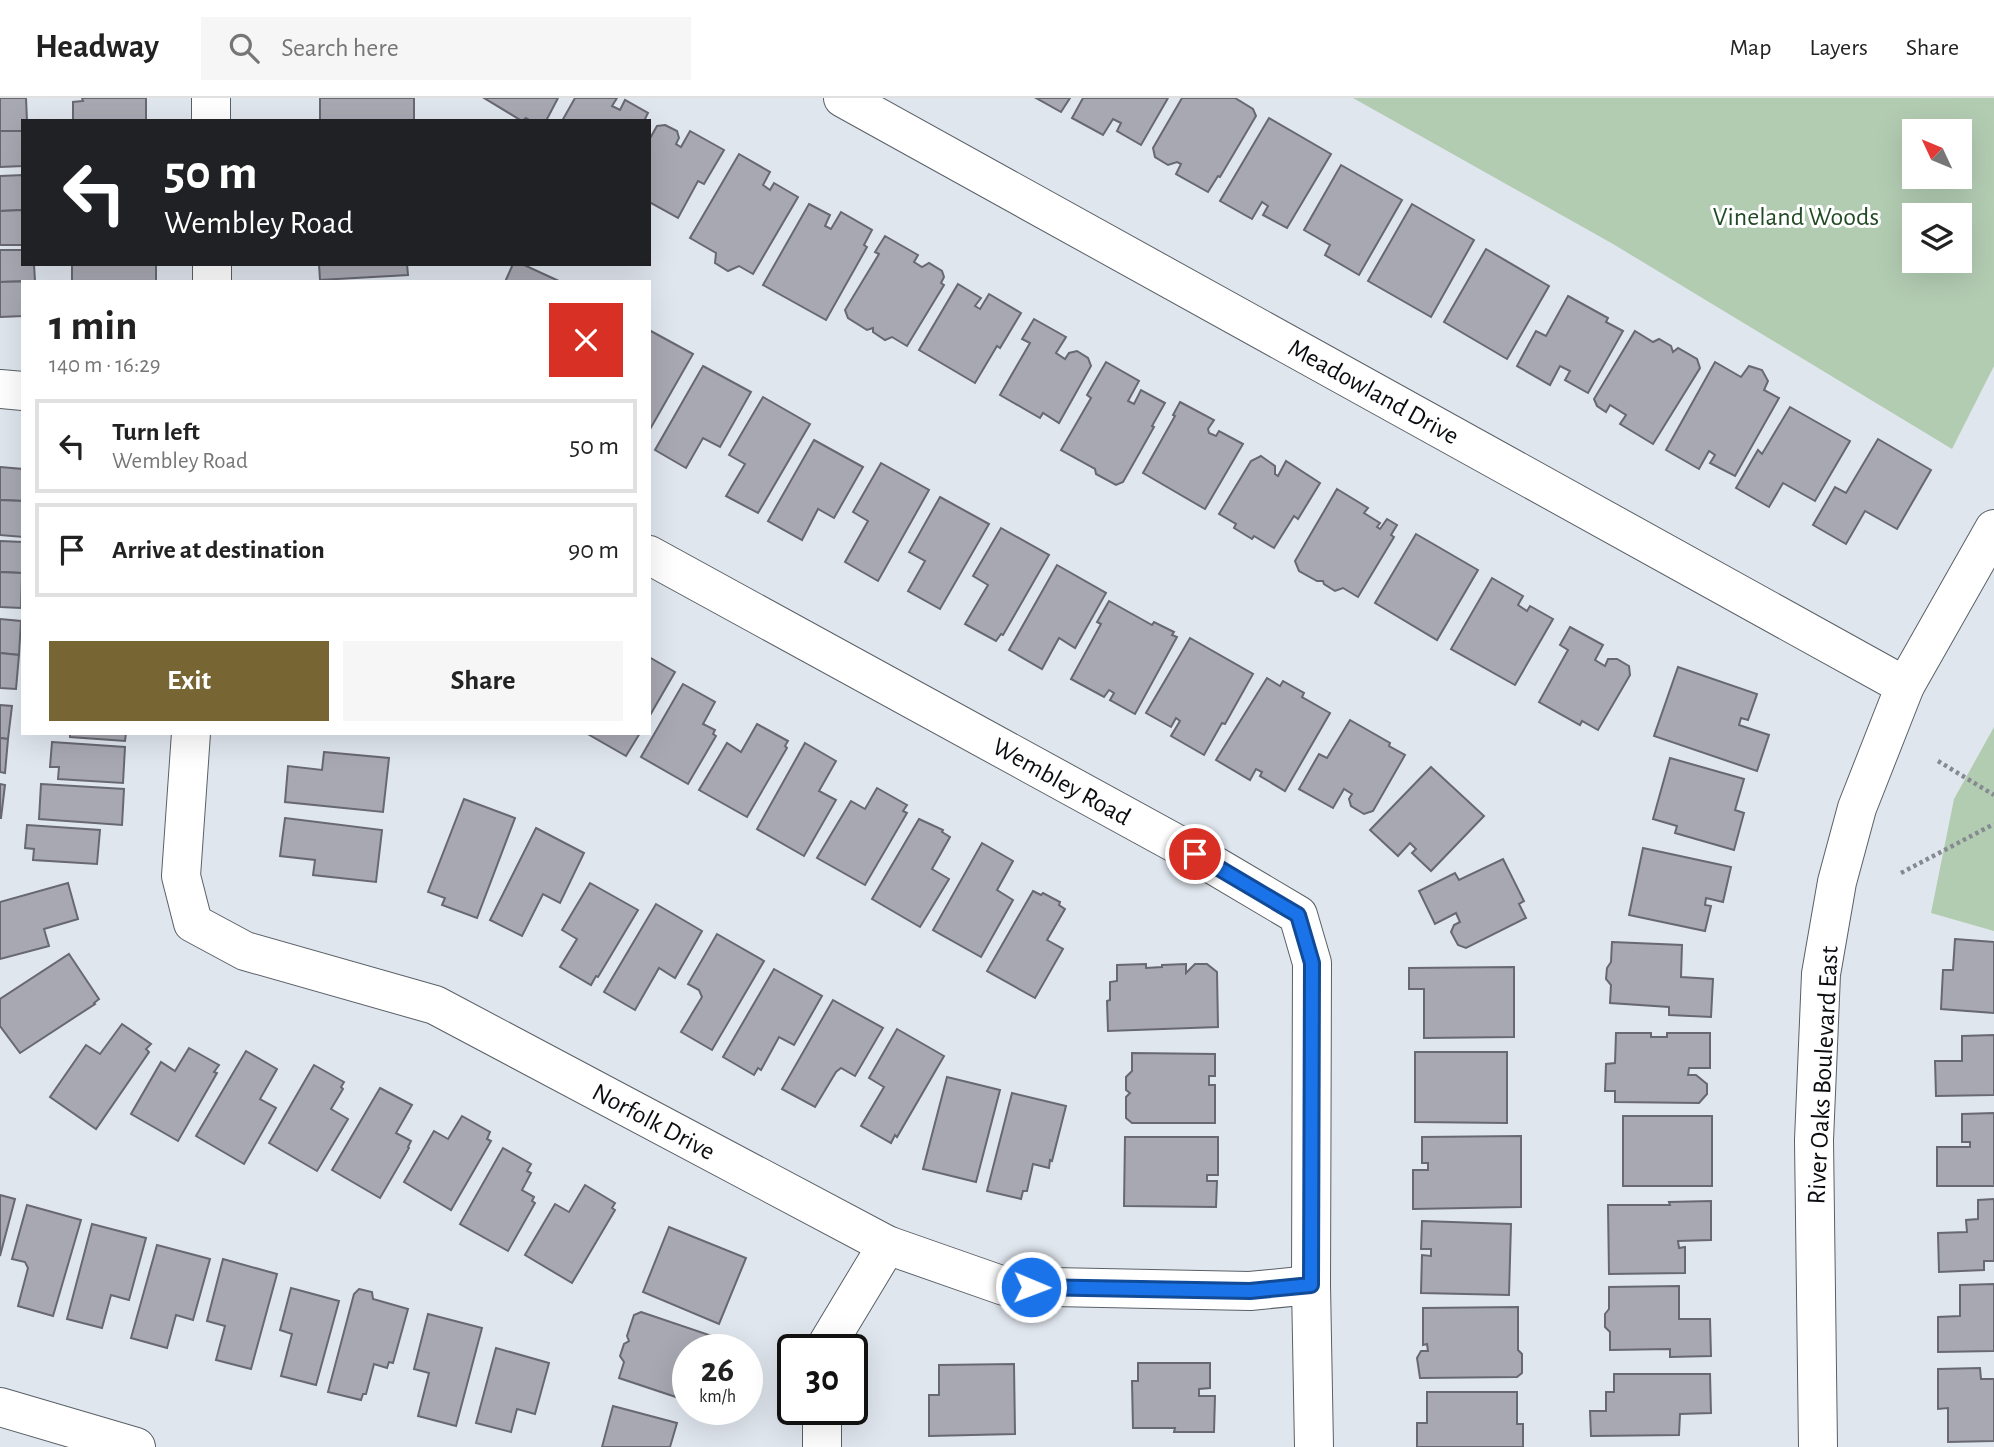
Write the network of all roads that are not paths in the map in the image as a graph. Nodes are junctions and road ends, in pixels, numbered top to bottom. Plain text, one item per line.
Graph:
1 (211, 98) edge
2 (843, 98) edge
3 (211, 119) edge
4 (0, 389) edge
5 (21, 391) edge
6 (1994, 529) edge
7 (651, 556) edge
8 (1905, 686) junction
9 (191, 735) edge
10 (887, 1245) junction
11 (1311, 1285) junction
12 (833, 1334) edge
13 (0, 1407) edge
14 (822, 1425) edge
15 (136, 1447) edge
16 (822, 1447) edge
17 (1314, 1447) edge
18 (1818, 1447) edge

1 - 3 street
2 - 8 street, Meadowland Drive
4 - 5 street
6 - 8 street, River Oaks Boulevard East
7 - 11 street, Wembley Road
8 - 18 street, River Oaks Boulevard East
9 - 10 street, Norfolk Drive
10 - 11 street, Norfolk Drive
10 - 12 street
11 - 17 street, Wembley Road
13 - 15 street
14 - 16 street

